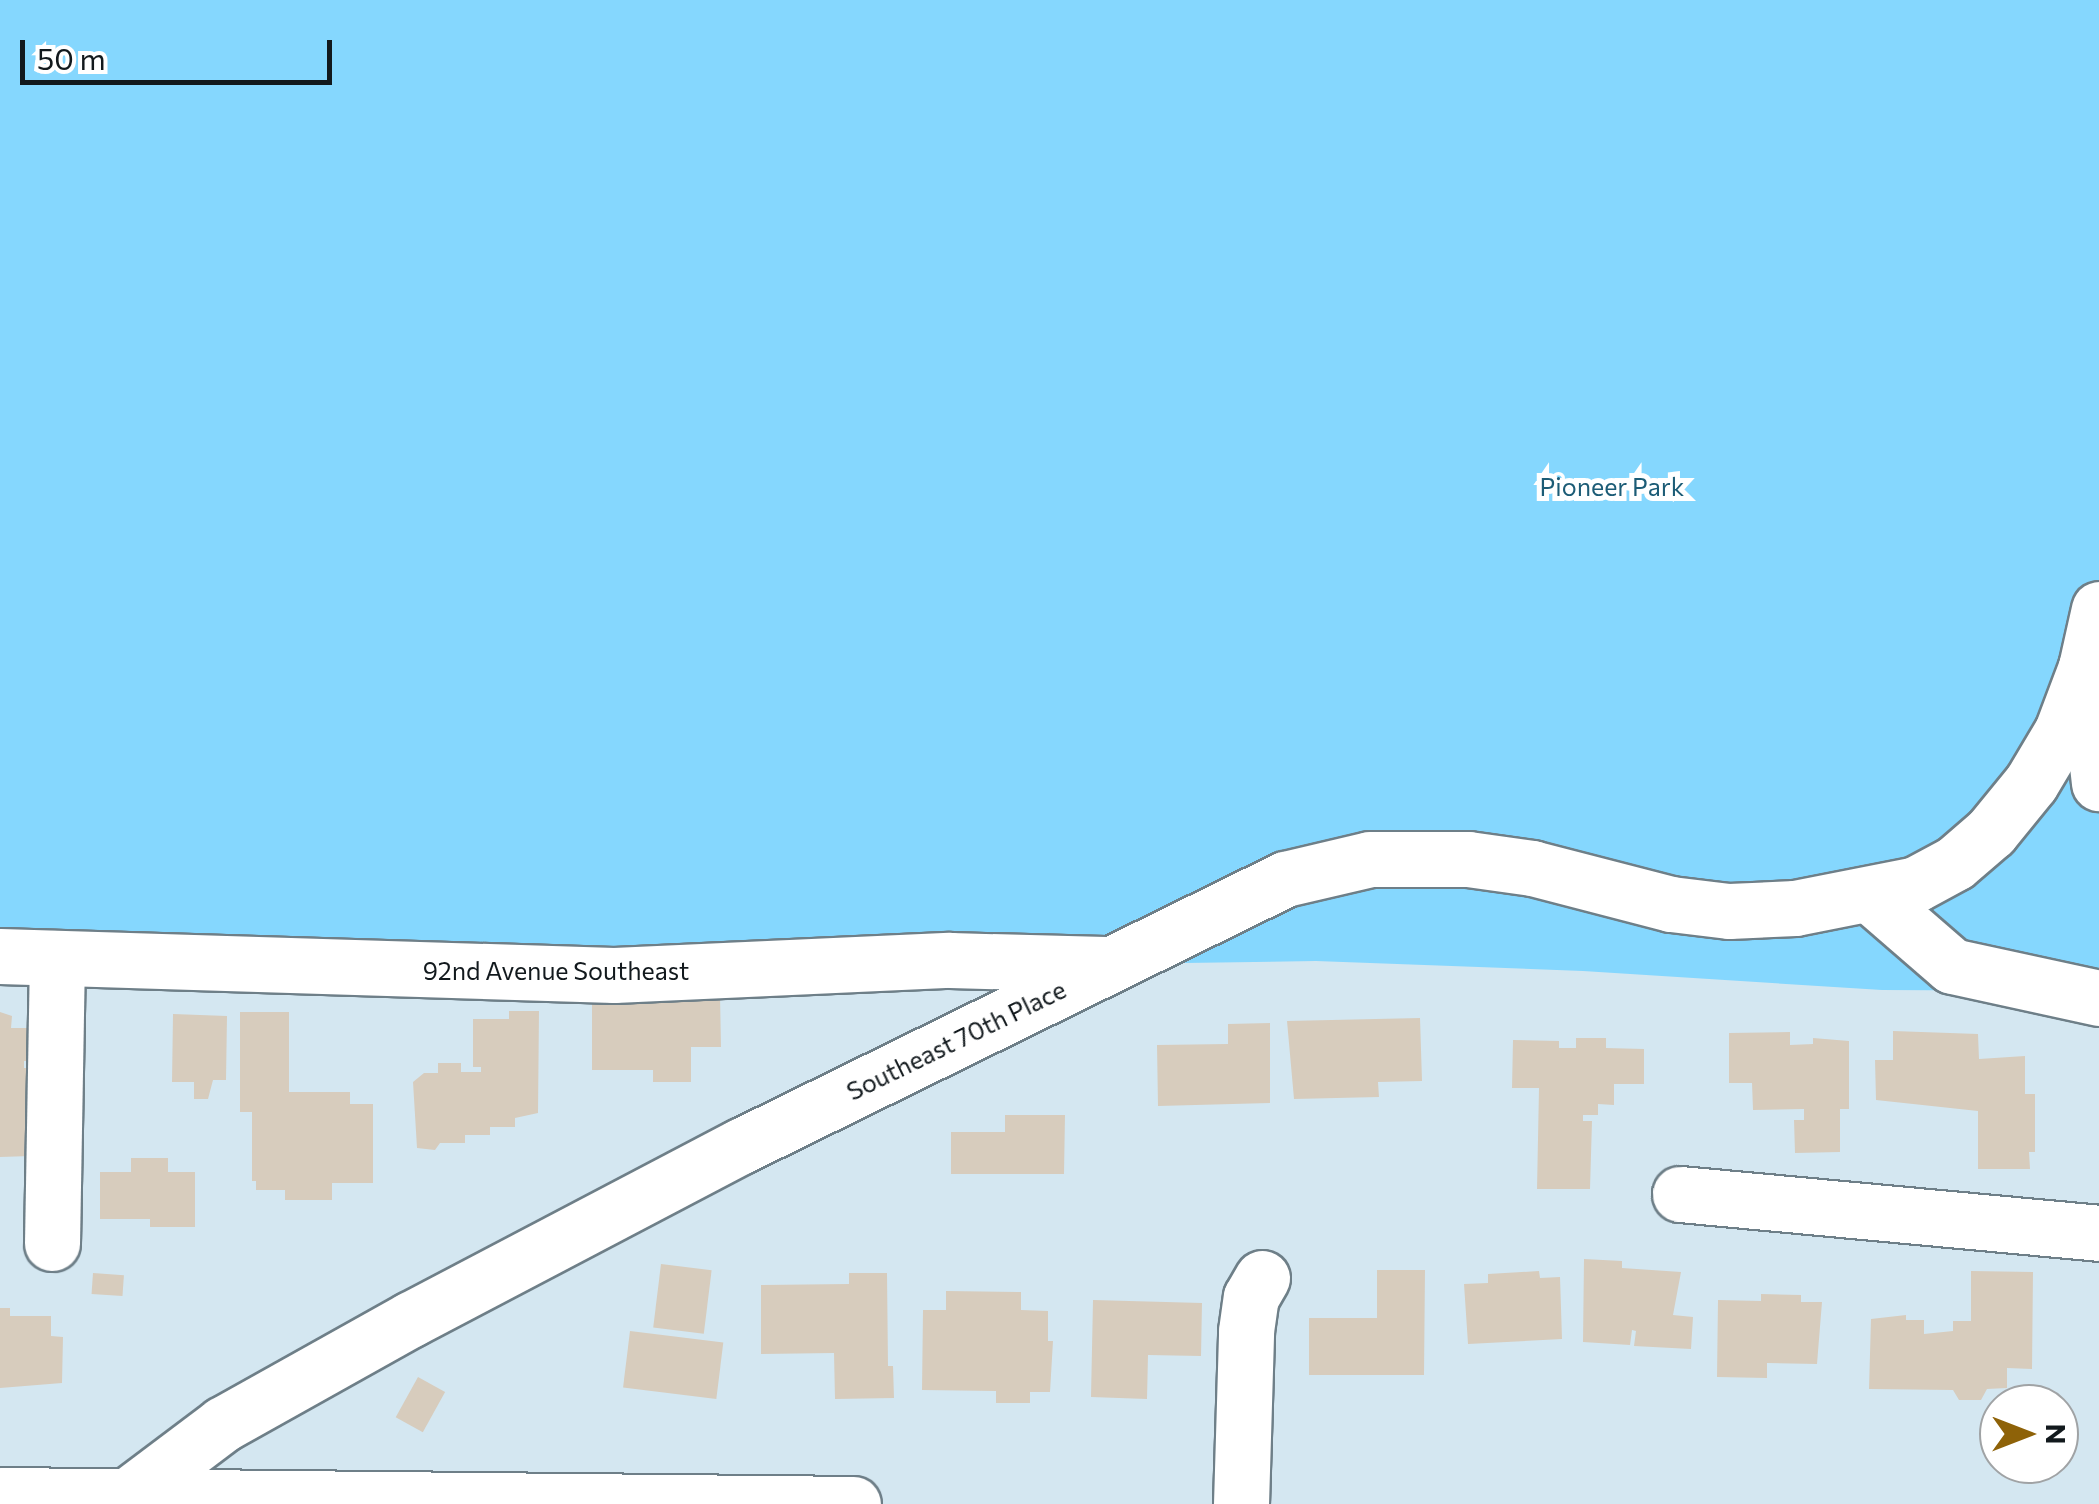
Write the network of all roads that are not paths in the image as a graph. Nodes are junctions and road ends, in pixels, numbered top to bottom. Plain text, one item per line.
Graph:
1 (2099, 609) edge
2 (2086, 667) junction
3 (2099, 783) edge
4 (1870, 895) junction
5 (0, 956) edge
6 (56, 958) junction
7 (1113, 964) junction
8 (2099, 998) edge
9 (1680, 1194) dead end
10 (2099, 1233) edge
11 (52, 1243) dead end
12 (1262, 1278) dead end
13 (0, 1496) edge
14 (120, 1500) edge
15 (853, 1504) edge
16 (1241, 1504) edge

1 - 2 street
2 - 3 street
2 - 4 street, Southeast 70th Place
4 - 7 street, Southeast 70th Place
4 - 8 street
5 - 6 street, 92nd Avenue Southeast
6 - 7 street, 92nd Avenue Southeast
6 - 11 street
7 - 14 street, Southeast 70th Place
9 - 10 street
12 - 16 street
13 - 14 street
14 - 15 street

